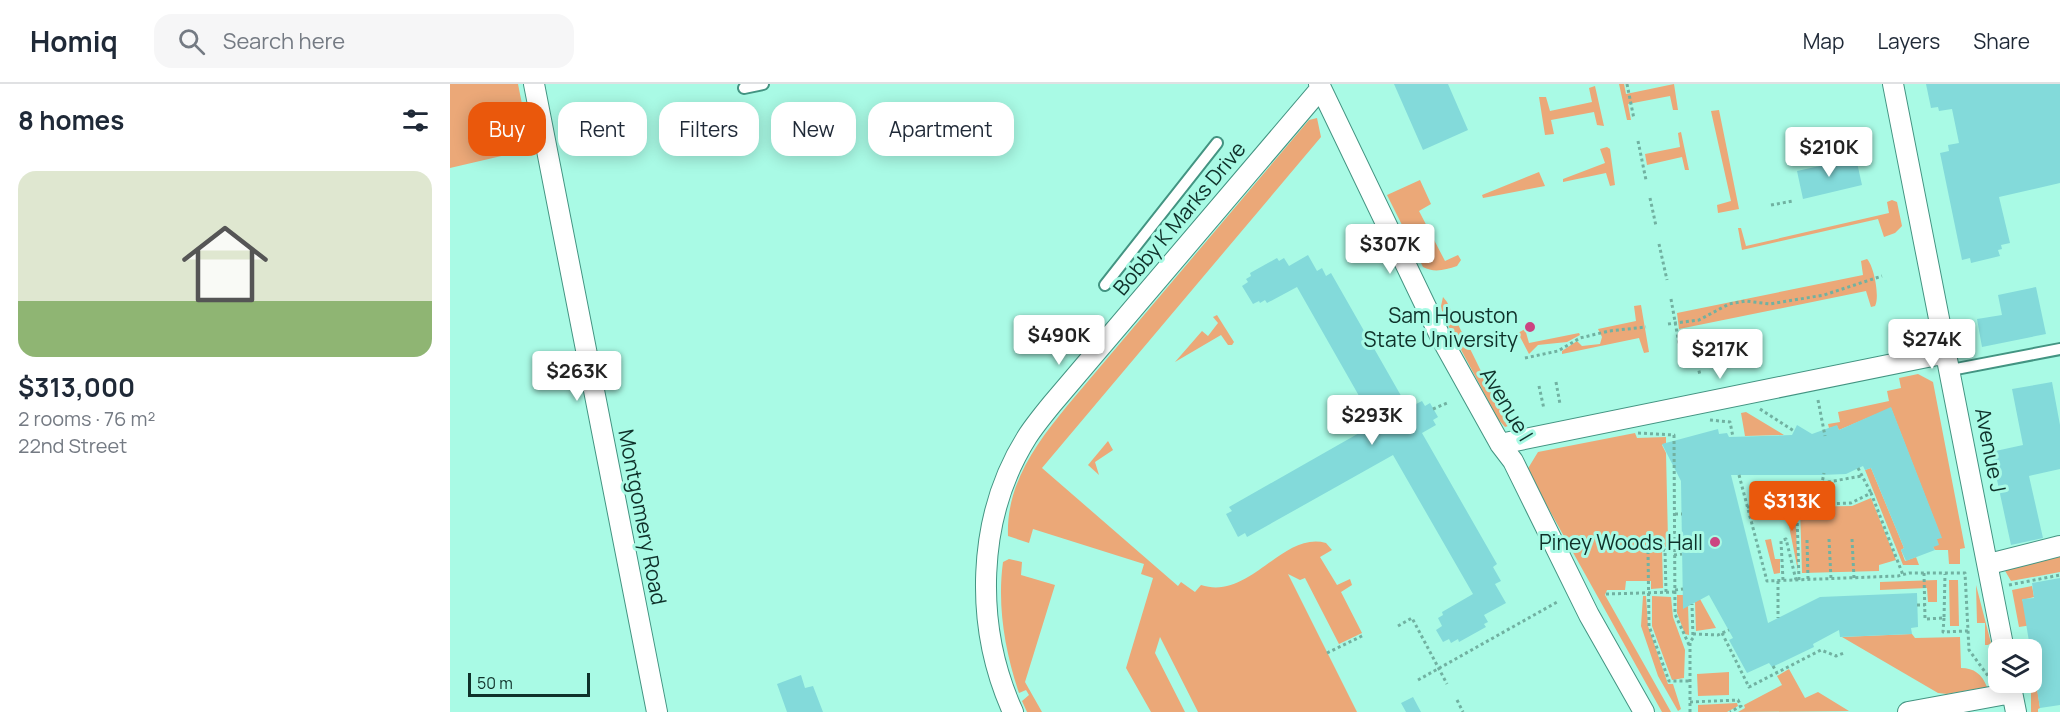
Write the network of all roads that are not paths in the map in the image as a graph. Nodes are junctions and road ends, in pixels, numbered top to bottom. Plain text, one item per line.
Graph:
1 (534, 84) edge
2 (763, 84) edge
3 (1893, 84) edge
4 (1323, 85) edge
5 (744, 88) dead end
6 (1217, 143) dead end
7 (1105, 285) dead end
8 (2060, 349) edge
9 (1949, 362) junction
10 (1500, 444) junction
11 (2060, 546) edge
12 (1989, 564) junction
13 (2002, 639) edge
14 (1988, 691) edge
15 (2008, 693) edge
16 (657, 712) edge
17 (1012, 712) edge
18 (1644, 712) edge
19 (1908, 712) edge
20 (2016, 712) edge

1 - 16 street, Montgomery Road
2 - 5 lane
3 - 9 street, Avenue J
4 - 10 street, Avenue I
4 - 17 street, Bobby K Marks Drive
6 - 7 lane
8 - 9 lane
9 - 10 street
9 - 12 street, Avenue J
10 - 18 street, Avenue I
11 - 12 street
12 - 13 street, Avenue J
14 - 19 street
15 - 20 street

